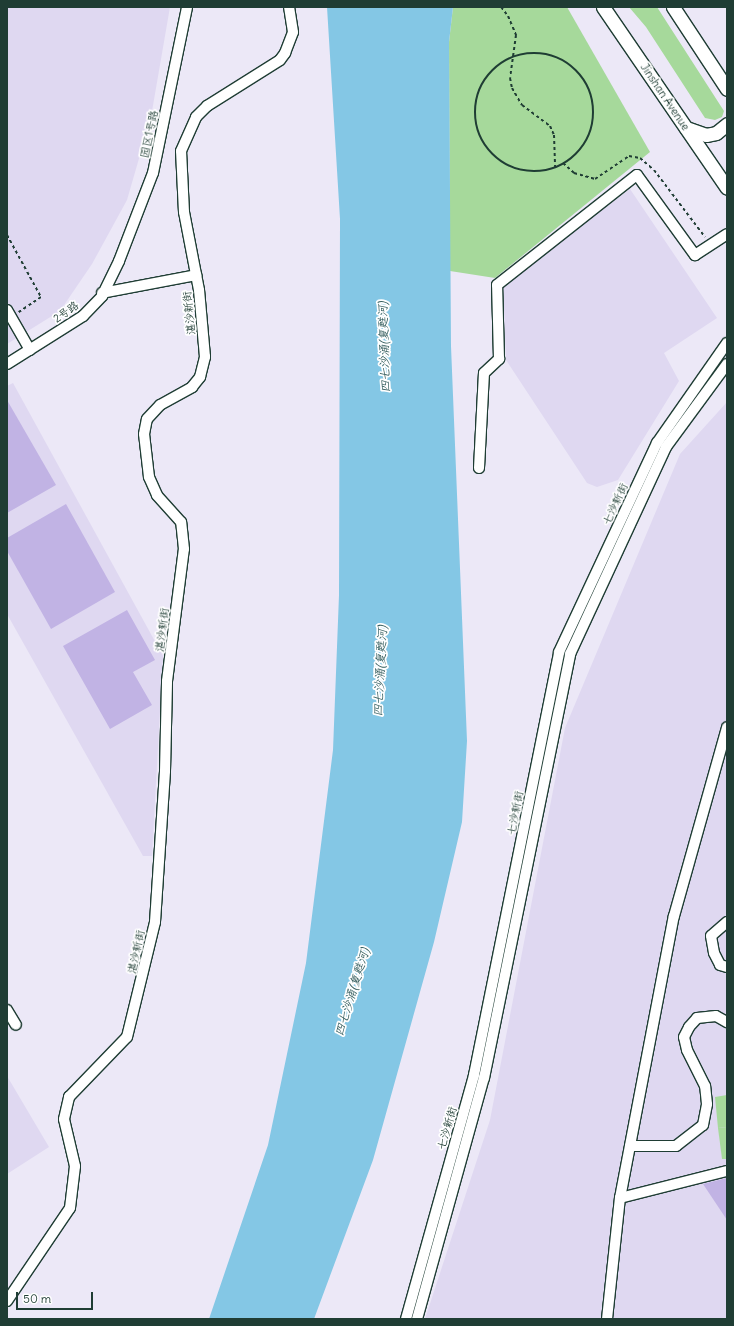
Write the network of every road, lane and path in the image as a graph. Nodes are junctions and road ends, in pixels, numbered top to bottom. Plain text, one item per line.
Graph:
1 (187, 7) edge
2 (289, 7) edge
3 (501, 7) edge
4 (603, 7) edge
5 (673, 7) edge
6 (513, 57) junction
7 (727, 88) edge
8 (727, 124) edge
9 (686, 128) junction
10 (555, 168) junction
11 (727, 188) edge
12 (727, 234) edge
13 (7, 235) edge
14 (119, 261) joint
15 (196, 275) junction
16 (102, 293) junction
17 (9, 314) edge
18 (727, 344) edge
19 (30, 350) junction
20 (7, 364) edge
21 (727, 364) edge
22 (479, 468) dead end
23 (727, 727) edge
24 (727, 922) edge
25 (727, 967) edge
26 (7, 1010) edge
27 (727, 1022) edge
28 (16, 1025) dead end
29 (630, 1146) junction
30 (727, 1171) edge
31 (620, 1198) junction
32 (7, 1301) edge
33 (406, 1319) edge
34 (417, 1319) edge
35 (607, 1319) edge

1 - 14 street, 园区1号路
2 - 15 street, 湛沙新街
3 - 6 path
4 - 9 main road, Jinshan Avenue
5 - 7 main road
6 - 10 path
6 - 10 path
6 - 10 path
8 - 9 main road
9 - 11 main road, Jinshan Avenue
12 - 22 street
13 - 17 path
14 - 16 street, 2号路
15 - 16 street
15 - 32 street, 湛沙新街
16 - 19 street, 2号路
17 - 19 street
18 - 33 street, 七沙新街
19 - 20 street, 2号路
21 - 34 street, 七沙新街
23 - 29 street
24 - 25 street
26 - 28 street
27 - 29 street
29 - 31 street
30 - 31 street
31 - 35 street

